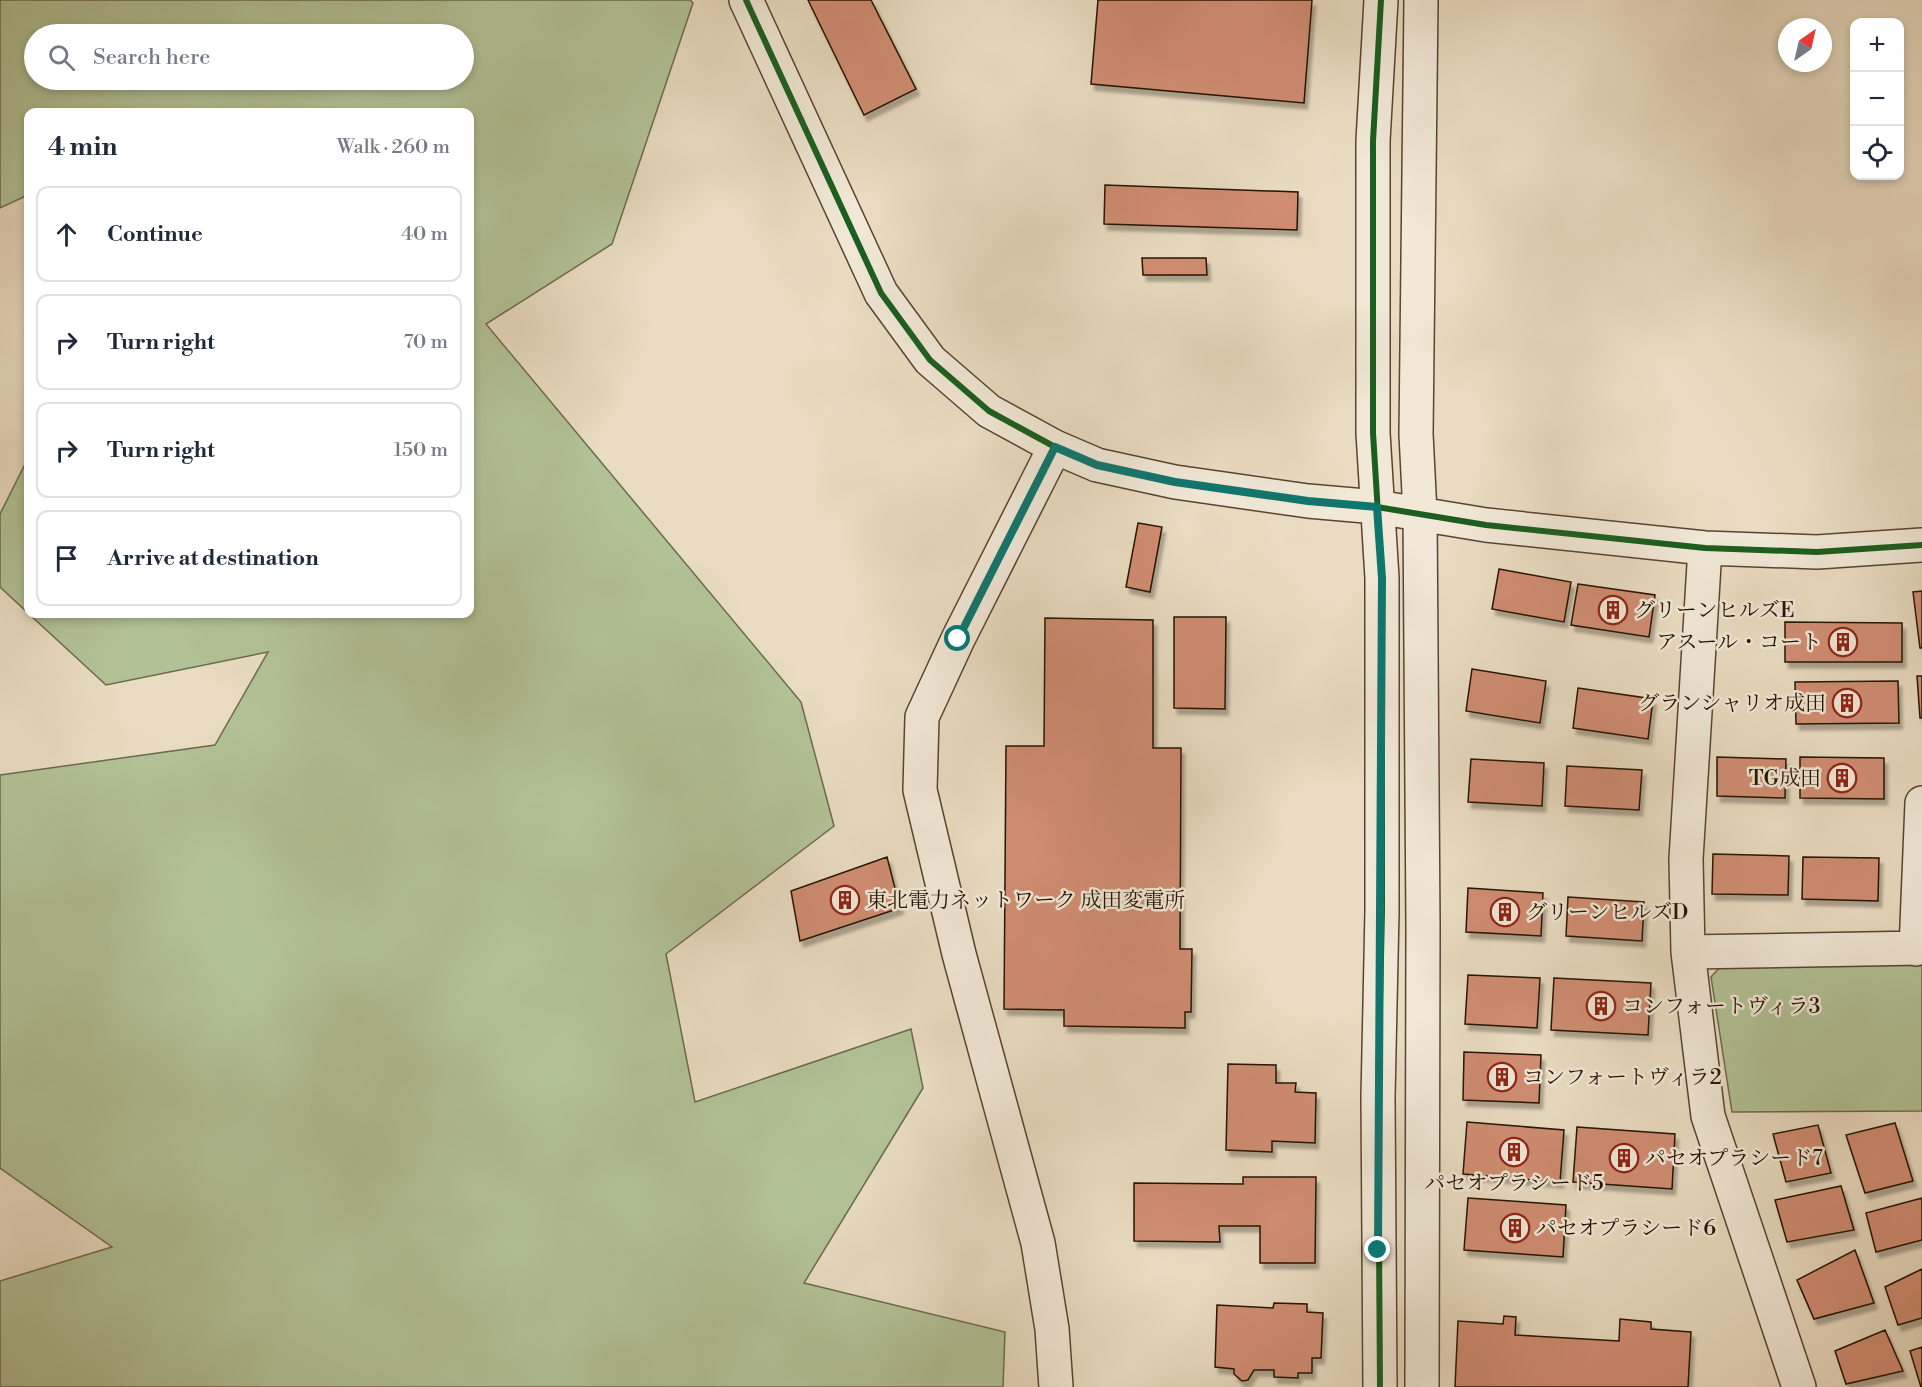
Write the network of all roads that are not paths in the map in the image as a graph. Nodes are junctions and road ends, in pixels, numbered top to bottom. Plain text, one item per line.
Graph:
1 (746, 0) edge
2 (1381, 0) edge
3 (1421, 0) edge
4 (1055, 447) junction
5 (1377, 507) junction
6 (1420, 513) junction
7 (1922, 545) edge
8 (1705, 548) junction
9 (1922, 802) edge
10 (1919, 948) edge
11 (1688, 952) junction
12 (1056, 1387) edge
13 (1380, 1387) edge
14 (1422, 1387) edge
15 (1799, 1387) edge

1 - 4 street
2 - 5 street
3 - 6 street
4 - 5 street
4 - 12 street
5 - 6 street
5 - 13 street
6 - 8 street
6 - 14 street
7 - 8 street
8 - 11 street
9 - 10 street
10 - 11 street
11 - 15 street

